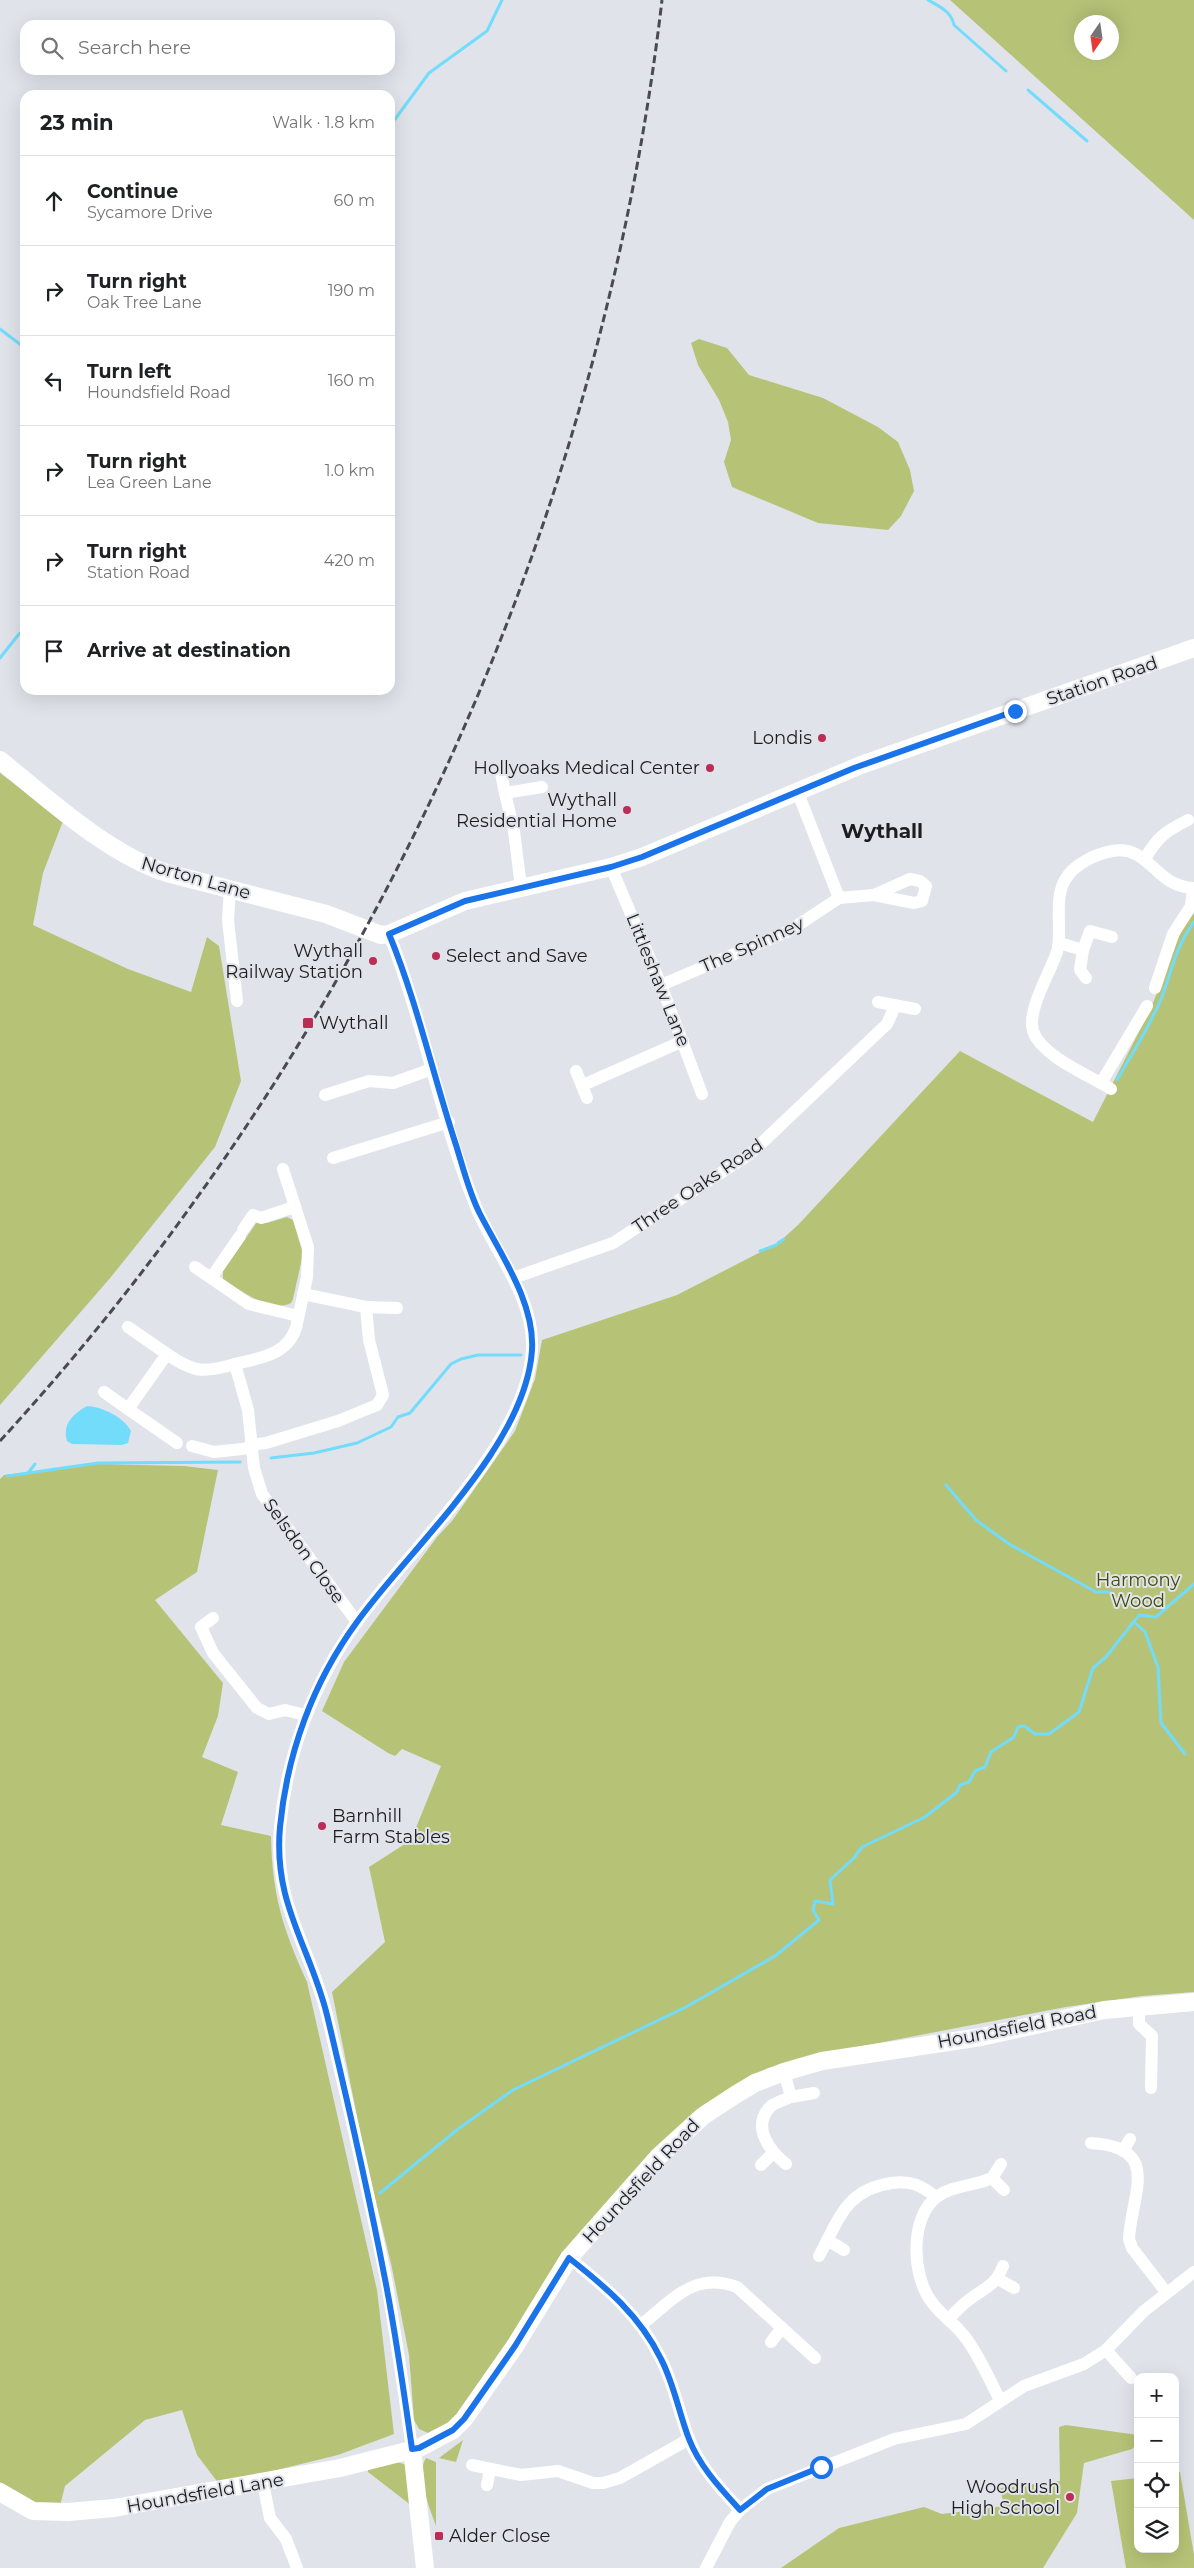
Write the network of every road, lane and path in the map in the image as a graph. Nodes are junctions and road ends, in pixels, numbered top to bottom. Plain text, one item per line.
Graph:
1 (1194, 648) edge
2 (0, 760) edge
3 (501, 773) dead end
4 (542, 787) dead end
5 (505, 793) junction
6 (798, 793) junction
7 (1188, 820) dead end
8 (1145, 859) junction
9 (611, 867) junction
10 (521, 887) junction
11 (230, 888) junction
12 (1193, 888) edge
13 (874, 895) dead end
14 (838, 898) junction
15 (389, 934) junction
16 (1112, 937) dead end
17 (1059, 943) junction
18 (1083, 950) junction
19 (1086, 978) dead end
20 (661, 985) junction
21 (1154, 988) dead end
22 (237, 1001) dead end
23 (878, 1002) dead end
24 (896, 1006) junction
25 (1147, 1006) dead end
26 (914, 1009) dead end
27 (683, 1041) junction
28 (432, 1069) junction
29 (576, 1071) dead end
30 (583, 1085) junction
31 (702, 1094) dead end
32 (325, 1095) dead end
33 (587, 1098) dead end
34 (448, 1122) junction
35 (334, 1158) dead end
36 (283, 1169) dead end
37 (294, 1207) junction
38 (195, 1267) dead end
39 (212, 1278) junction
40 (513, 1278) junction
41 (303, 1294) junction
42 (366, 1308) junction
43 (397, 1308) dead end
44 (298, 1316) junction
45 (128, 1327) dead end
46 (167, 1354) junction
47 (236, 1364) junction
48 (104, 1392) dead end
49 (128, 1410) junction
50 (177, 1443) dead end
51 (192, 1446) dead end
52 (251, 1446) junction
53 (213, 1618) dead end
54 (357, 1622) junction
55 (305, 1715) junction
56 (1194, 2002) edge
57 (1139, 2006) junction
58 (784, 2072) junction
59 (1151, 2088) dead end
60 (814, 2093) dead end
61 (791, 2096) junction
62 (1130, 2138) dead end
63 (1091, 2143) dead end
64 (1123, 2151) junction
65 (773, 2153) junction
66 (786, 2164) dead end
67 (1001, 2164) dead end
68 (761, 2165) dead end
69 (992, 2178) junction
70 (1004, 2190) dead end
71 (936, 2197) junction
72 (828, 2240) junction
73 (844, 2250) dead end
74 (819, 2256) dead end
75 (569, 2258) junction
76 (1003, 2266) dead end
77 (1194, 2272) edge
78 (998, 2279) junction
79 (1014, 2288) dead end
80 (1166, 2292) junction
81 (949, 2319) junction
82 (641, 2325) junction
83 (782, 2328) junction
84 (771, 2342) dead end
85 (1106, 2350) junction
86 (814, 2358) dead end
87 (1131, 2378) dead end
88 (1000, 2400) junction
89 (689, 2439) junction
90 (412, 2449) junction
91 (472, 2465) dead end
92 (490, 2469) junction
93 (263, 2483) junction
94 (487, 2485) dead end
95 (0, 2492) edge
96 (740, 2510) junction
97 (297, 2568) edge
98 (425, 2568) edge
99 (706, 2568) edge

1 - 6 street, Station Road
2 - 11 street, Norton Lane
3 - 5 street
4 - 5 street
5 - 10 street
6 - 9 street, Station Road
6 - 14 street
7 - 8 street
8 - 12 street
8 - 17 street
9 - 10 street, Station Road
9 - 20 street, Littleshaw Lane
10 - 15 street, Station Road
11 - 15 street, Norton Lane
11 - 22 street
12 - 21 street
13 - 14 street, The Spinney
14 - 20 street, The Spinney
15 - 28 street
16 - 18 street
17 - 18 street
17 - 25 street
18 - 19 street
20 - 27 street, Littleshaw Lane
23 - 24 street
24 - 26 street
24 - 40 street, Three Oaks Road
27 - 30 street
27 - 31 street, Littleshaw Lane
28 - 32 street
28 - 34 street
29 - 30 street
30 - 33 street
34 - 35 street
34 - 40 street
36 - 37 street
37 - 39 street
37 - 41 street
38 - 39 street
39 - 44 street
40 - 54 street
41 - 42 street
41 - 44 street
42 - 43 street
42 - 52 street
44 - 47 street
45 - 46 street
46 - 47 street
46 - 49 street
47 - 52 street, Selsdon Close
48 - 49 street
49 - 50 street
51 - 52 street
52 - 54 street, Selsdon Close
53 - 55 street
54 - 55 street
55 - 90 street
56 - 57 street, Houndsfield Road
57 - 58 street, Houndsfield Road
57 - 59 street
58 - 61 street
58 - 75 street, Houndsfield Road
60 - 61 street
61 - 65 street
62 - 64 street
63 - 64 street
64 - 80 street
65 - 66 street
65 - 68 street
67 - 69 street
69 - 70 street
69 - 71 street
71 - 72 street
71 - 81 street
72 - 73 street
72 - 74 street
75 - 82 street
75 - 90 street, Houndsfield Road
76 - 78 street
77 - 80 street
78 - 79 street
78 - 81 street
80 - 85 street
81 - 88 street
82 - 83 street
82 - 89 street
83 - 84 street
83 - 86 street
85 - 87 street
85 - 88 street
88 - 96 street
89 - 92 street
89 - 96 street
90 - 93 street, Houndsfield Lane
90 - 98 street
91 - 92 street
92 - 94 street
93 - 95 street, Houndsfield Lane
93 - 97 street
96 - 99 street

